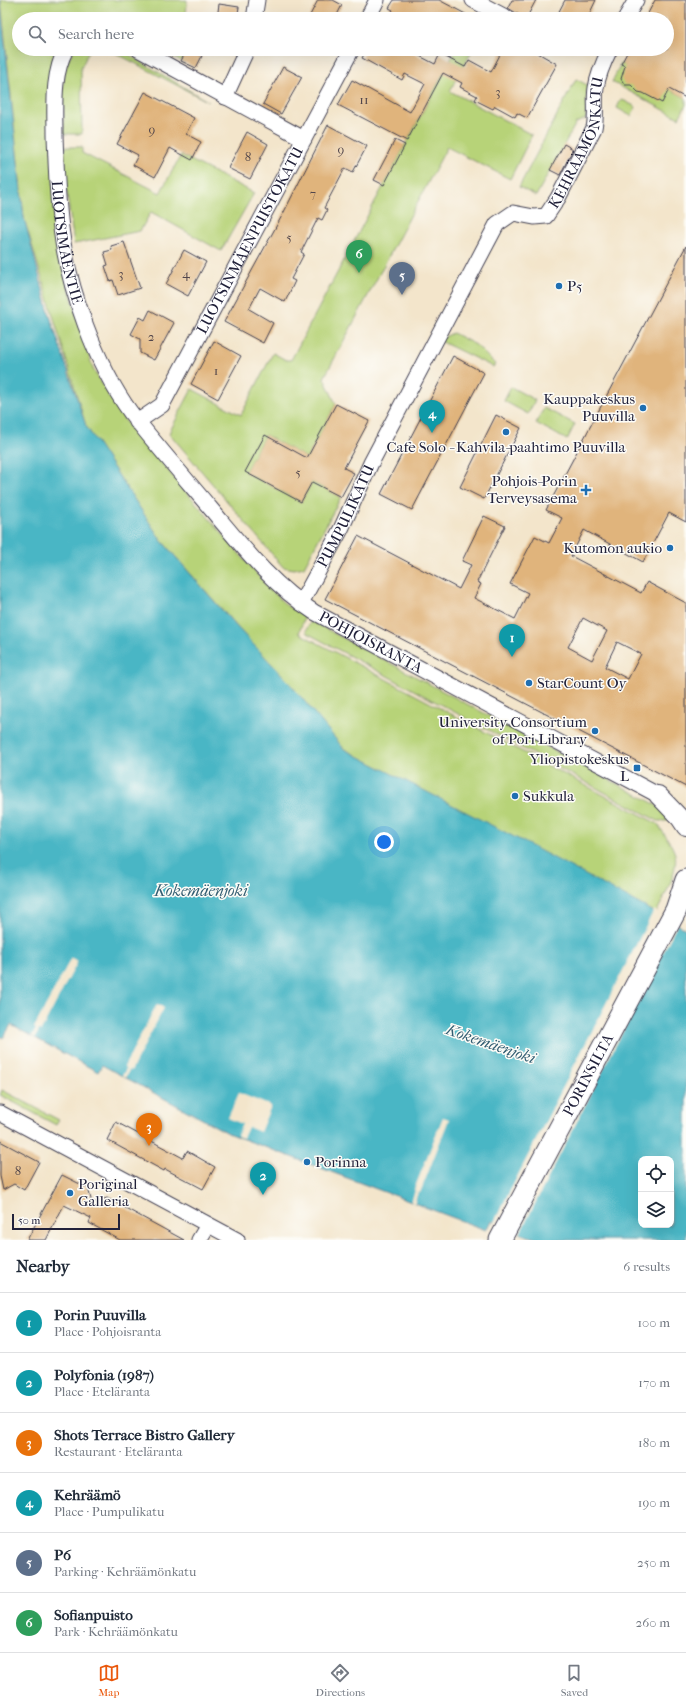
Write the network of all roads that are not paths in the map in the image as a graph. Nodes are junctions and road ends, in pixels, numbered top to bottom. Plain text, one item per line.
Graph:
1 (257, 0) edge
2 (377, 0) edge
3 (473, 0) edge
4 (636, 0) edge
5 (255, 12) edge
6 (371, 12) edge
7 (496, 12) edge
8 (629, 12) edge
9 (63, 56) edge
10 (151, 56) edge
11 (244, 56) edge
12 (348, 56) edge
13 (607, 56) edge
14 (225, 97) junction
15 (304, 139) junction
16 (444, 322) joint
17 (138, 422) junction
18 (301, 603) junction
19 (658, 795) junction
20 (686, 806) edge
21 (686, 827) edge
22 (686, 880) edge
23 (681, 904) edge
24 (0, 1114) edge
25 (208, 1225) junction
26 (502, 1237) edge
27 (200, 1240) edge
28 (237, 1240) edge

1 - 5 street
2 - 6 street
3 - 7 street
4 - 8 street
9 - 17 street, LUOTSIMÄENTIE
10 - 14 street
11 - 14 street
12 - 15 street, LUOTSINMÄENPUISTOKATU
13 - 16 street, KEHRÄÄMÖNKATU
14 - 15 street
15 - 17 street, LUOTSINMÄENPUISTOKATU
16 - 18 street, PUMPULIKATU
17 - 18 street, POHJOISRANTA
18 - 19 street, POHJOISRANTA
19 - 20 street, POHJOISRANTA
19 - 21 street, POHJOISRANTA
22 - 23 main road, PORINSILTA
23 - 26 main road, PORINSILTA
24 - 25 street
25 - 27 street
25 - 28 street

